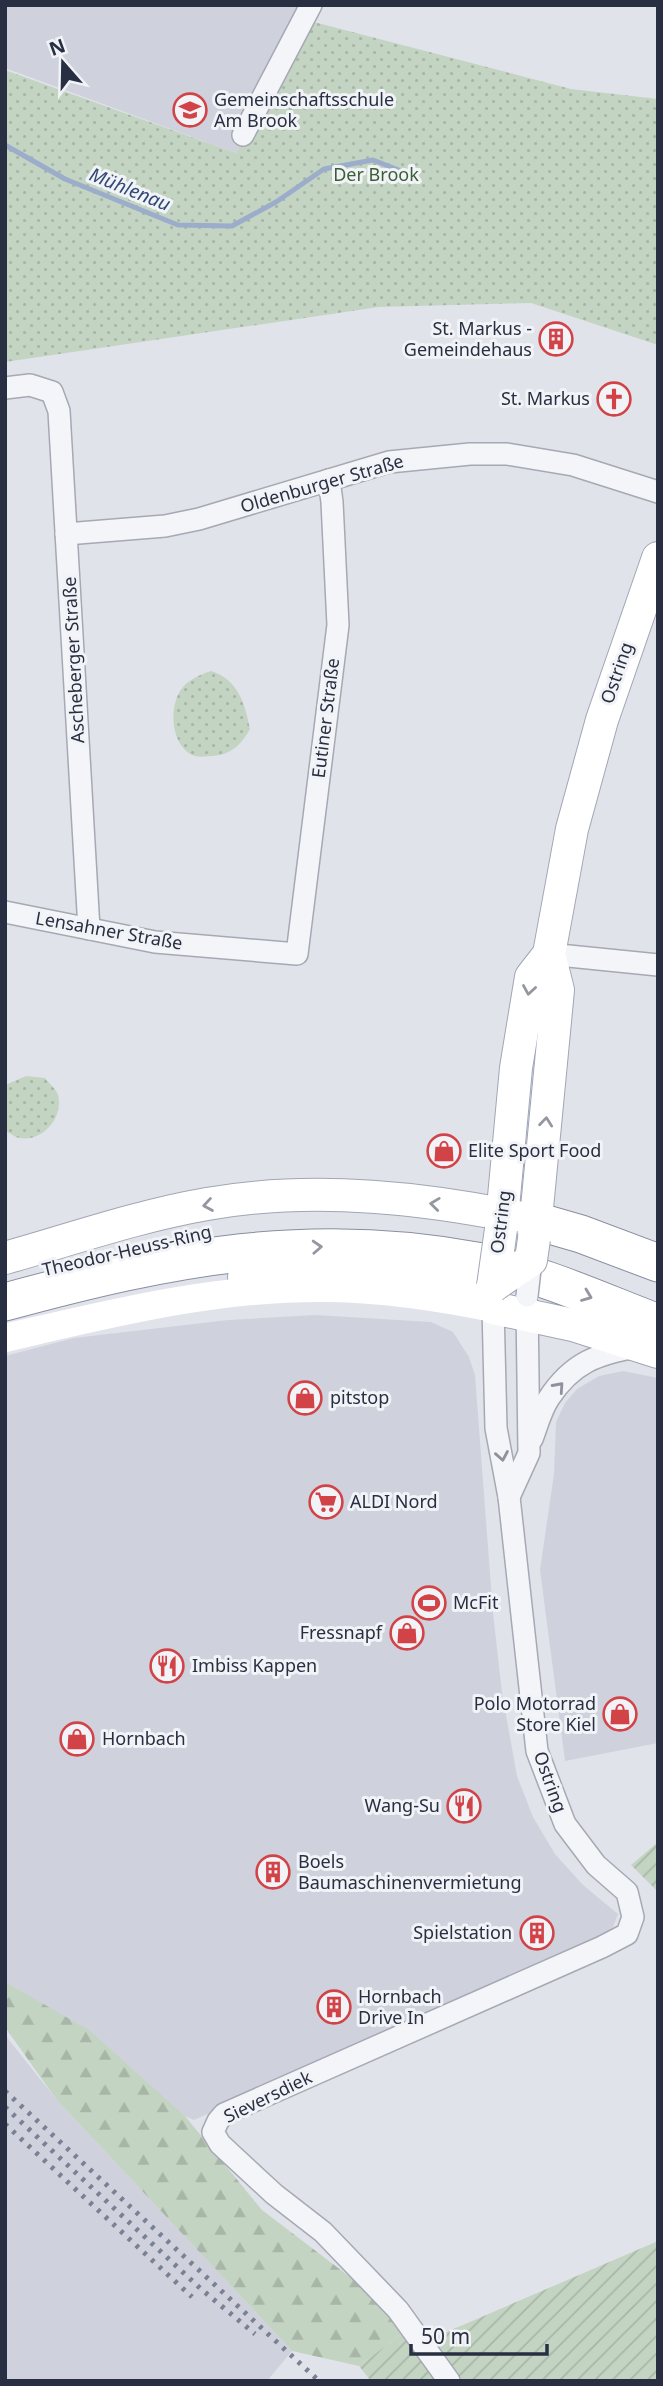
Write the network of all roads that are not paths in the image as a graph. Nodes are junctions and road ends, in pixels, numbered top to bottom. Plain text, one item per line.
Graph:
1 (310, 5) edge
2 (243, 135) dead end
3 (5, 388) edge
4 (328, 480) junction
5 (658, 492) edge
6 (66, 534) junction
7 (658, 558) edge
8 (5, 912) edge
9 (89, 929) junction
10 (297, 954) joint
11 (549, 954) junction
12 (658, 965) edge
13 (521, 1233) junction
14 (5, 1258) edge
15 (658, 1263) edge
16 (5, 1280) edge
17 (260, 1283) junction
18 (41, 1293) junction
19 (484, 1293) junction
20 (5, 1302) edge
21 (527, 1305) junction
22 (654, 1328) edge
23 (5, 1338) edge
24 (528, 1448) junction
25 (509, 1497) junction
26 (634, 1917) joint
27 (449, 2381) edge

1 - 2 street
3 - 6 street, Ascheberger Straße
4 - 5 street, Oldenburger Straße
4 - 6 street, Oldenburger Straße
4 - 10 street, Eutiner Straße
6 - 9 street, Ascheberger Straße
7 - 11 main road, Ostring
8 - 9 street, Lensahner Straße
9 - 10 street, Lensahner Straße
11 - 12 street
11 - 13 main road, Ostring
13 -> 14 main road, Theodor-Heuss-Ring
13 - 15 highway
13 - 19 main road, Ostring, bridge
13 - 19 main road, bridge
13 - 21 street, Ostring, bridge
16 - 22 highway, Theodor-Heuss-Ring
17 - 18 highway
17 - 19 main road
17 - 19 main road
17 - 23 main road
18 - 20 highway, Theodor-Heuss-Ring
18 -> 22 highway, Theodor-Heuss-Ring
19 - 21 main road
19 -> 25 street, Ostring
21 - 22 main road
21 - 24 street, Ostring
24 -> 22 street, Ostring
24 - 25 street, Ostring
25 - 26 street, Ostring
26 - 27 street, Sieversdiek

